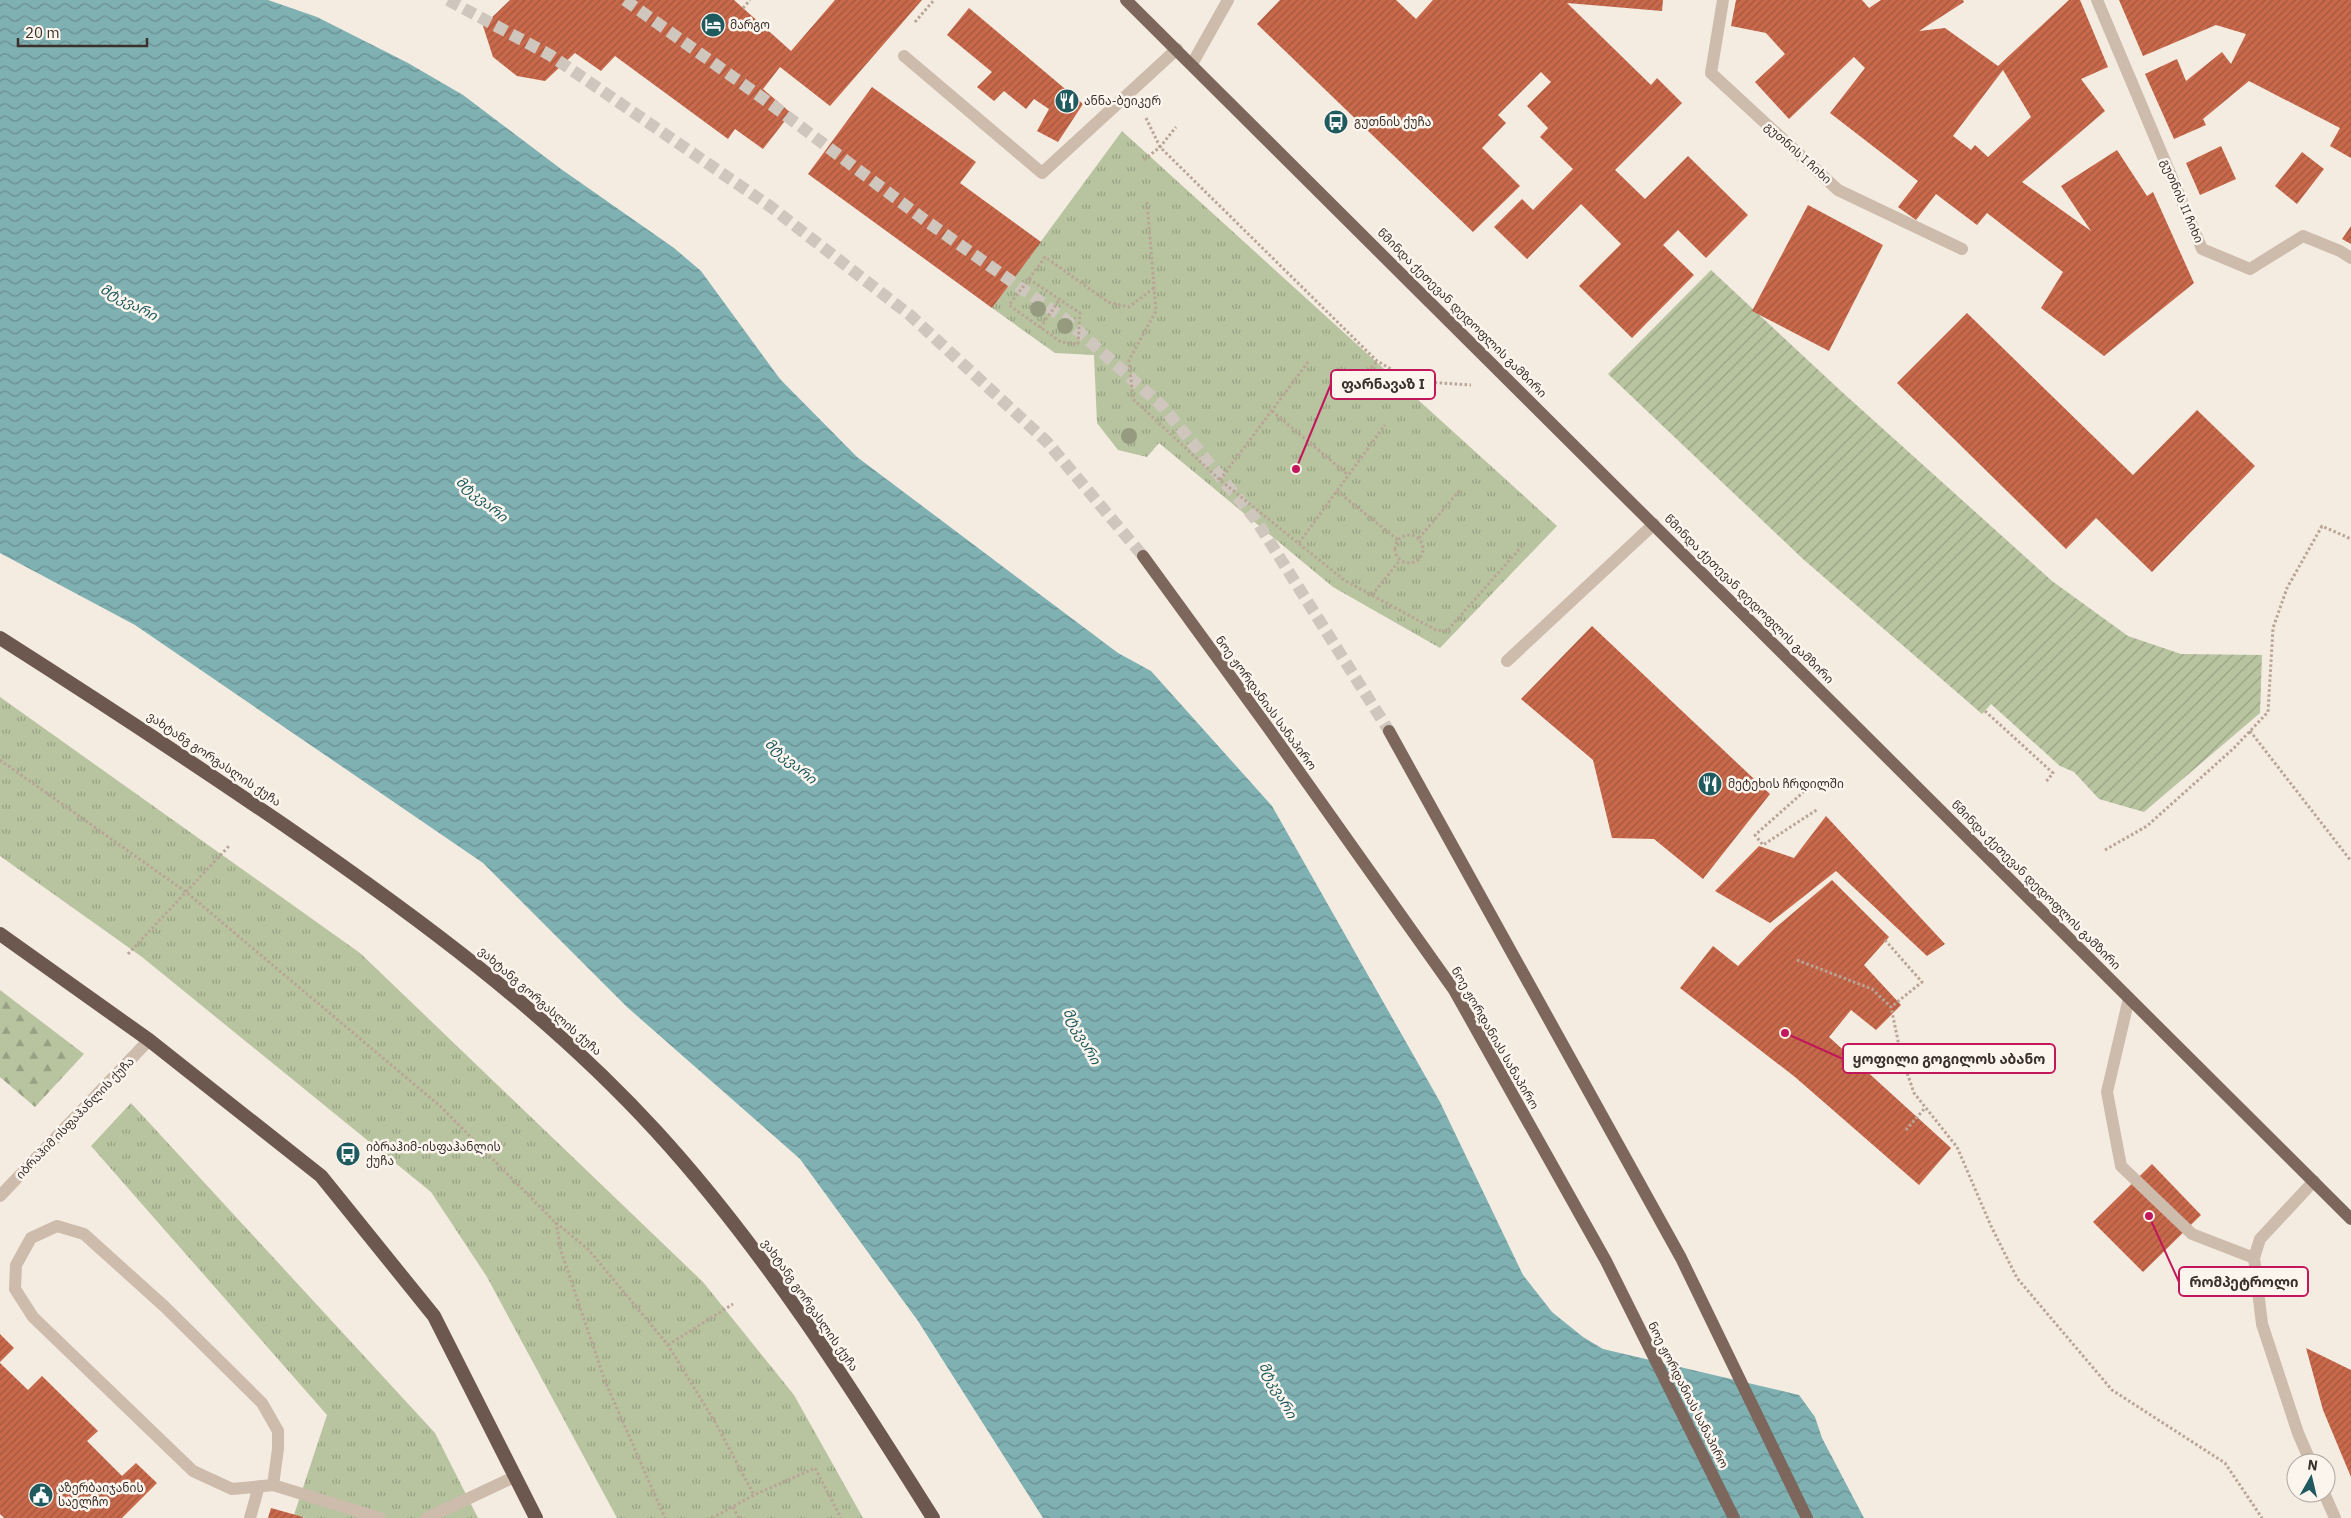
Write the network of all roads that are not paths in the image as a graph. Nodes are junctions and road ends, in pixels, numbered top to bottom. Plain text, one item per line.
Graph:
1 (1126, 0) edge
2 (1228, 0) edge
3 (1724, 0) edge
4 (2098, 0) edge
5 (1177, 49) junction
6 (904, 56) dead end
7 (1192, 64) junction
8 (1962, 249) dead end
9 (2351, 258) edge
10 (1654, 524) junction
11 (1143, 556) tunnel mouth
12 (0, 638) edge
13 (1507, 662) dead end
14 (1389, 731) tunnel mouth
15 (0, 934) edge
16 (2129, 998) junction
17 (149, 1040) junction
18 (2314, 1181) junction
19 (0, 1196) edge
20 (2351, 1219) edge
21 (2254, 1258) junction
22 (2307, 1453) edge
23 (514, 1477) junction
24 (273, 1485) junction
25 (259, 1486) junction
26 (2328, 1503) edge
27 (250, 1518) edge
28 (380, 1518) edge
29 (427, 1518) edge
30 (536, 1518) edge
31 (933, 1518) edge
32 (1734, 1518) edge
33 (1807, 1518) edge
34 (2335, 1518) edge

1 - 5 main road, წმინდა ქეთევან დედოფლის გამზირი
2 - 7 street
3 - 8 street, გუთნის I ჩიხი
4 - 9 street, გუთნის II ჩიხი
5 - 6 street
5 - 7 main road, წმინდა ქეთევან დედოფლის გამზირი
7 - 10 main road, წმინდა ქეთევან დედოფლის გამზირი
10 - 13 street
10 - 16 main road, წმინდა ქეთევან დედოფლის გამზირი
11 - 32 main road, ნოე ჟორდანიას სანაპირო
12 - 31 highway, ვახტანგ გორგასლის ქუჩა
14 - 33 main road
15 - 17 highway
16 - 18 main road, წმინდა ქეთევან დედოფლის გამზირი
16 - 21 street
17 - 19 street, იბრაჰიმ ისფაჰანლის ქუჩა
17 - 23 highway
18 - 20 main road, წმინდა ქეთევან დედოფლის გამზირი
18 - 21 street
21 - 22 street
23 - 29 street
23 - 30 highway
24 - 25 street
24 - 25 street
24 - 28 street
25 - 27 street
26 - 34 street

